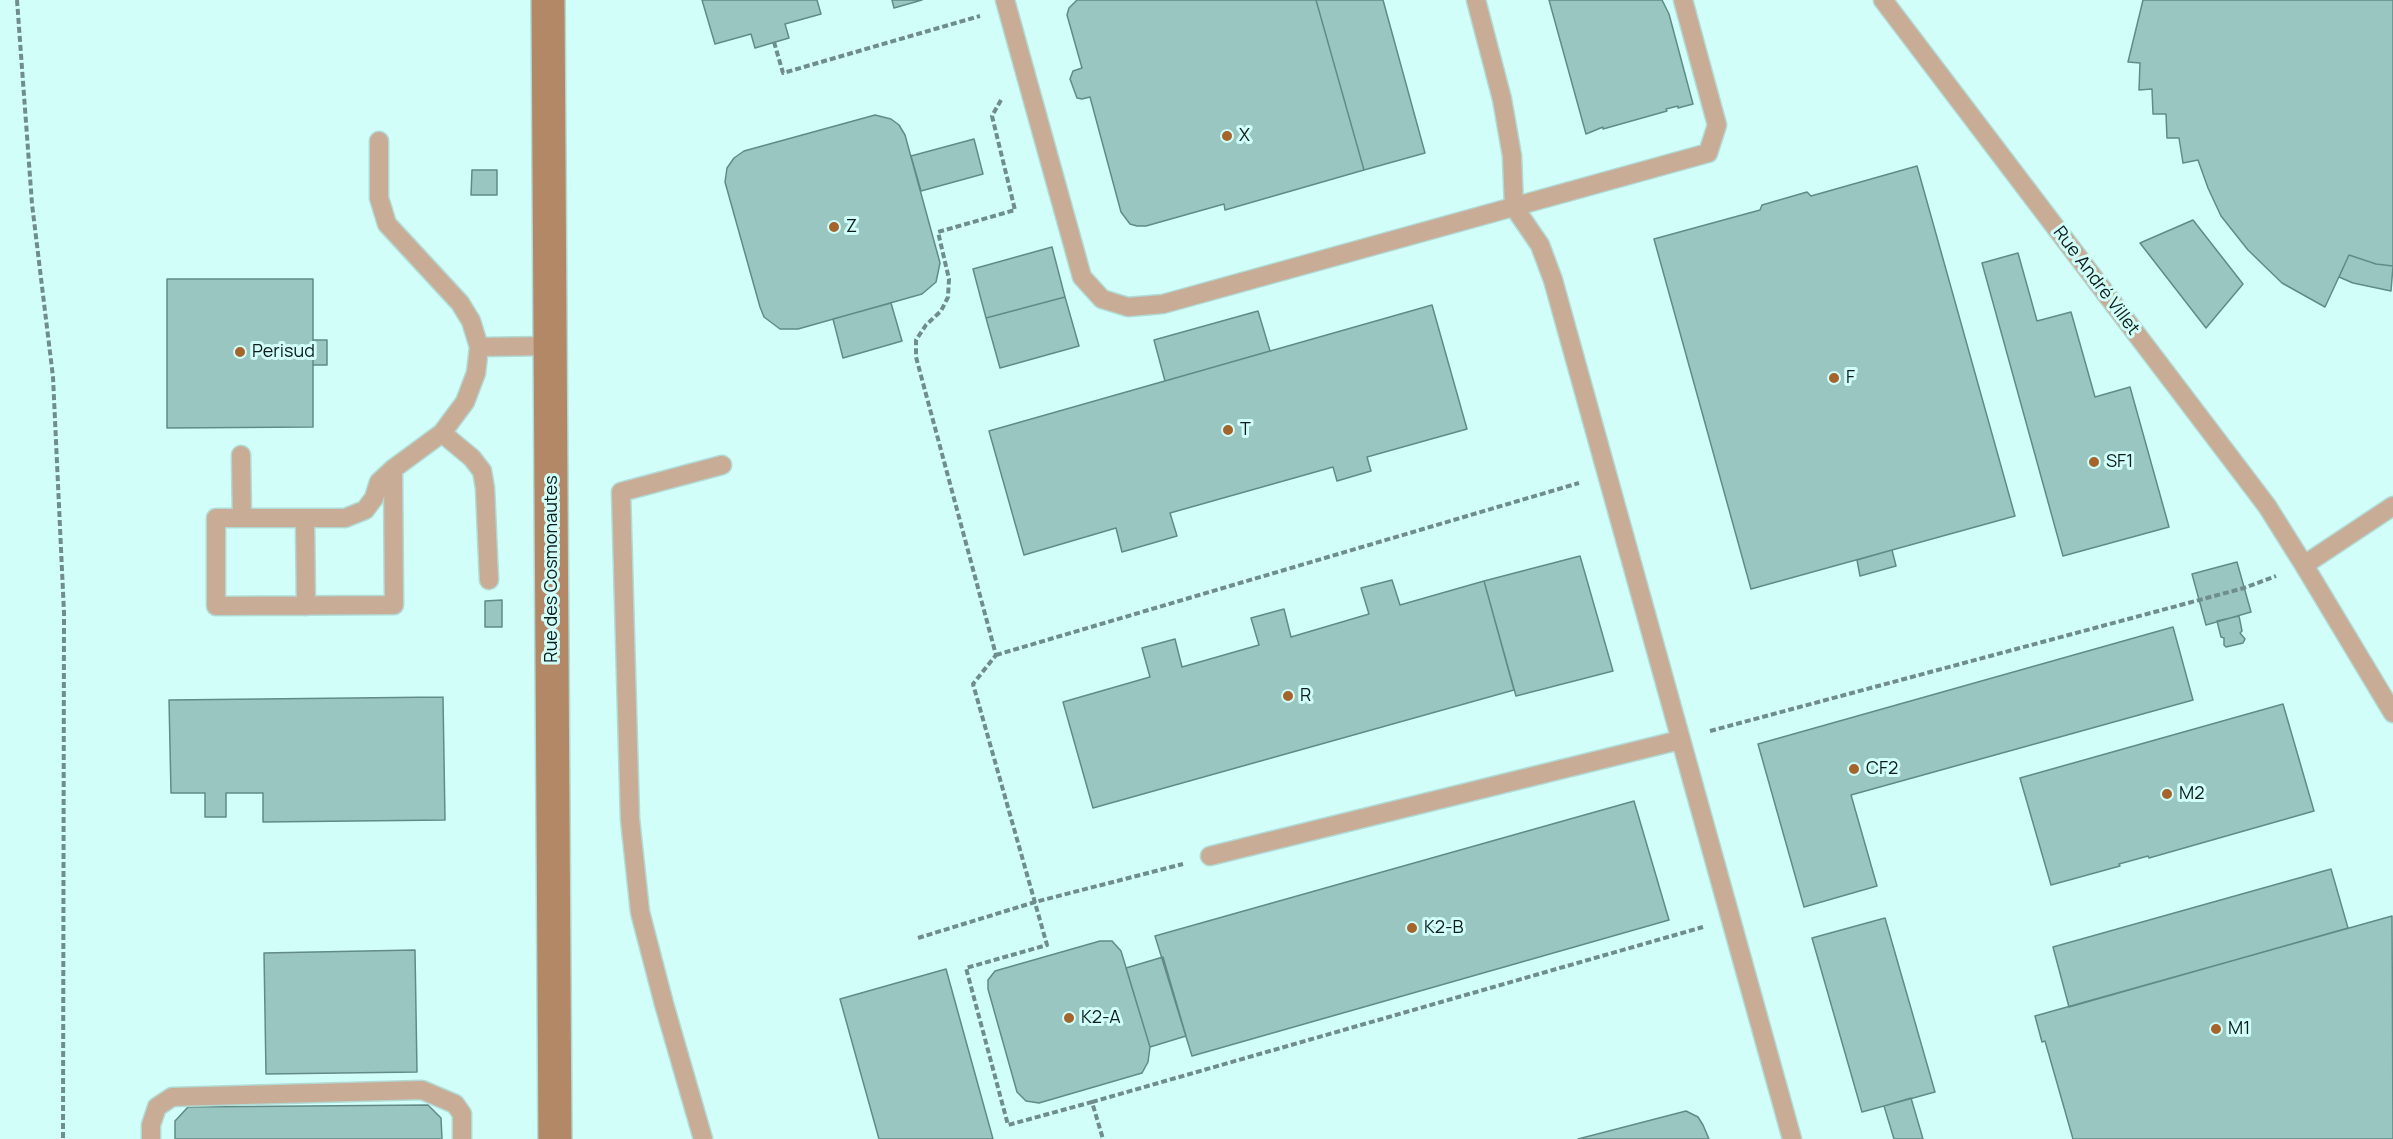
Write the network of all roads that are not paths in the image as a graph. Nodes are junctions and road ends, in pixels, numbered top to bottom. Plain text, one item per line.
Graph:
1 (548, 0) edge
2 (1005, 0) edge
3 (1476, 0) edge
4 (1683, 0) edge
5 (1883, 0) edge
6 (379, 141) dead end
7 (1514, 207) junction
8 (550, 346) junction
9 (479, 347) junction
10 (442, 433) junction
11 (241, 455) dead end
12 (722, 465) dead end
13 (393, 469) junction
14 (2393, 506) edge
15 (242, 518) junction
16 (305, 518) junction
17 (2304, 565) junction
18 (489, 580) dead end
19 (306, 606) junction
20 (2393, 713) edge
21 (1680, 740) junction
22 (1210, 856) road end
23 (151, 1139) edge
24 (462, 1139) edge
25 (555, 1139) edge
26 (703, 1139) edge
27 (1792, 1139) edge

1 - 8 main road, Rue des Cosmonautes
2 - 7 lane
3 - 7 lane
4 - 7 lane
5 - 17 lane, Rue André Villet
6 - 9 lane
7 - 21 lane
8 - 9 lane
8 - 25 main road, Rue des Cosmonautes
9 - 10 lane
10 - 13 lane
10 - 18 lane
11 - 15 lane
12 - 26 lane
13 - 16 lane
13 - 19 lane
14 - 17 lane
15 - 16 lane
15 - 19 lane
16 - 19 lane
17 - 20 lane, Rue André Villet
21 - 22 lane
21 - 27 lane
23 - 24 lane

